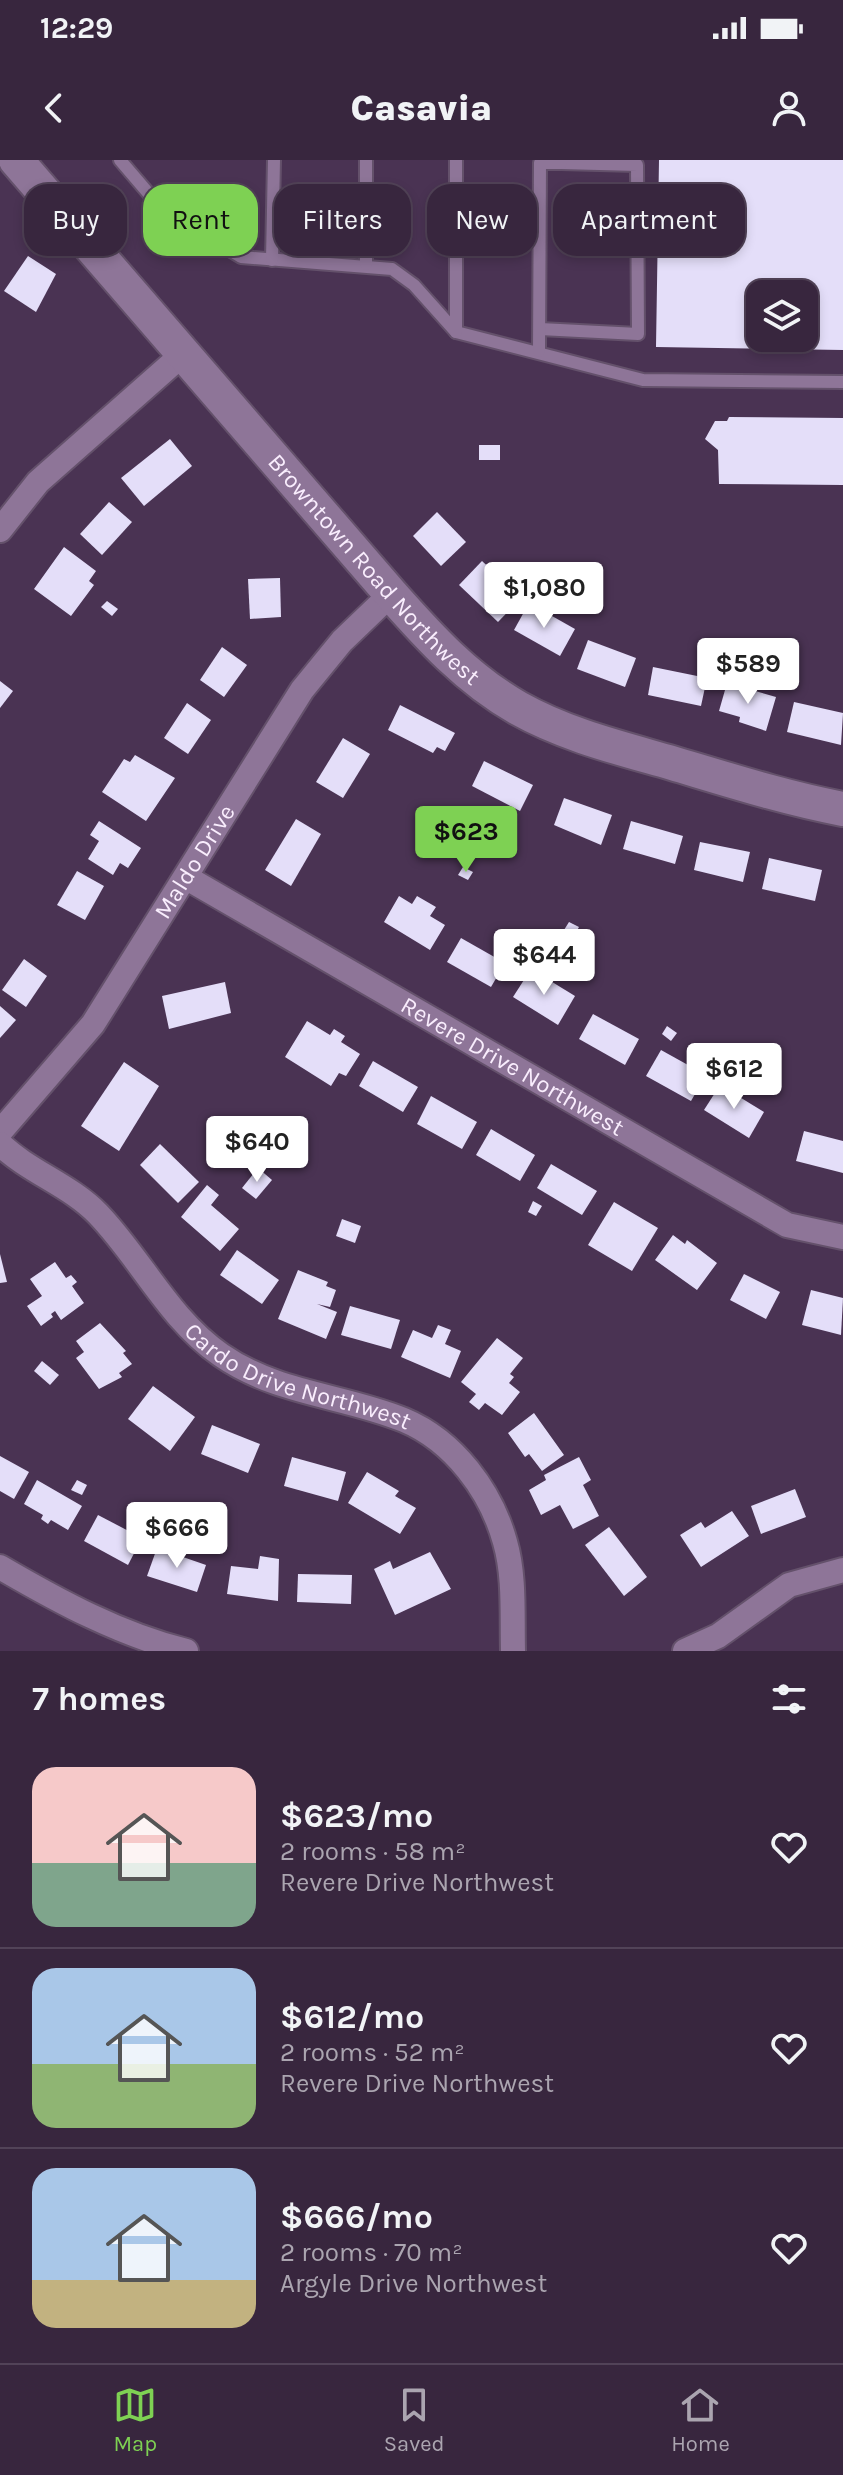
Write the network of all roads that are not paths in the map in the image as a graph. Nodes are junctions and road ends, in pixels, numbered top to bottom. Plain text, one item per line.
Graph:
1 (16, 160) edge
2 (120, 160) edge
3 (274, 160) edge
4 (366, 160) edge
5 (456, 160) edge
6 (561, 161) edge
7 (272, 260) junction
8 (366, 264) junction
9 (540, 329) junction
10 (456, 332) junction
11 (539, 351) junction
12 (183, 354) junction
13 (843, 382) edge
14 (0, 530) edge
15 (391, 594) junction
16 (843, 809) edge
17 (187, 878) junction
18 (0, 1132) edge
19 (0, 1144) edge
20 (843, 1237) edge
21 (0, 1567) edge
22 (843, 1570) edge
23 (186, 1651) edge
24 (513, 1651) edge
25 (685, 1651) edge

1 - 12 street, Browntown Road Northwest
2 - 7 lane
3 - 7 lane
4 - 8 lane
5 - 10 lane
6 - 9 lane
6 - 9 lane
7 - 8 lane
8 - 10 lane
9 - 11 lane
10 - 11 lane
11 - 13 lane
12 - 14 street
12 - 15 street, Browntown Road Northwest
15 - 16 street, Browntown Road Northwest
15 - 17 street, Maldo Drive
17 - 18 street, Maldo Drive
17 - 20 street, Revere Drive Northwest
19 - 24 street, Cardo Drive Northwest
21 - 23 street
22 - 25 street

